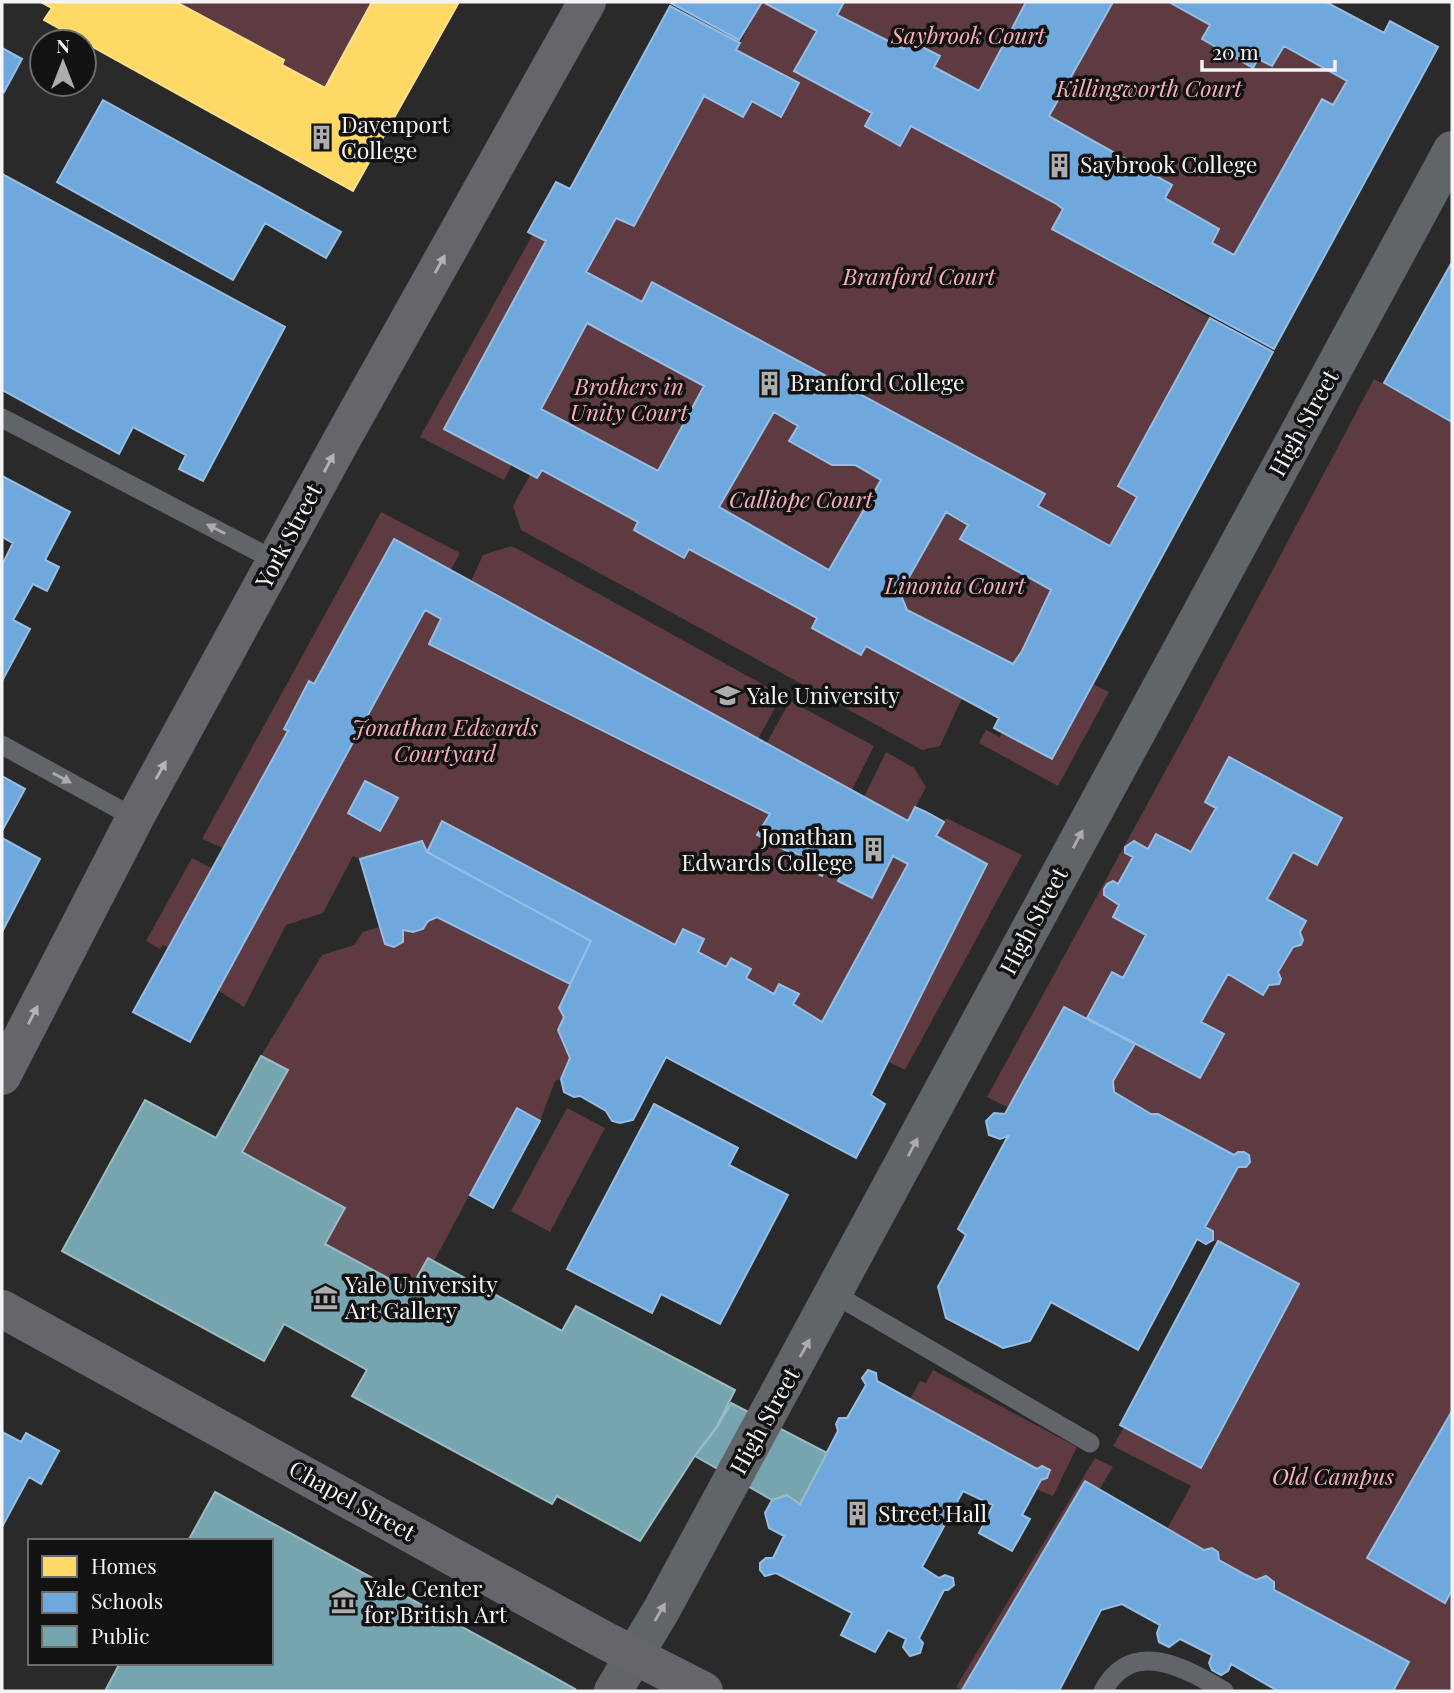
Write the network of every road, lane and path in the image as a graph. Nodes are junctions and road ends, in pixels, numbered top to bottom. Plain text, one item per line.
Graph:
1 (587, 2) edge
2 (1452, 150) edge
3 (2, 418) edge
4 (276, 561) junction
5 (2, 745) edge
6 (135, 818) junction
7 (2, 1076) edge
8 (834, 1294) junction
9 (2, 1309) edge
10 (1090, 1443) dead end
11 (634, 1656) junction
12 (613, 1691) edge
13 (704, 1691) edge
14 (1103, 1691) edge
15 (1224, 1691) edge

4 -> 1 main road, York Street
8 -> 2 street, High Street
4 -> 3 lane
6 -> 4 main road, York Street
5 -> 6 lane
7 -> 6 main road, York Street
8 - 10 lane
11 -> 8 street, High Street
9 - 11 main road, Chapel Street
11 - 12 street, High Street
11 - 13 main road, Chapel Street
14 - 15 lane

